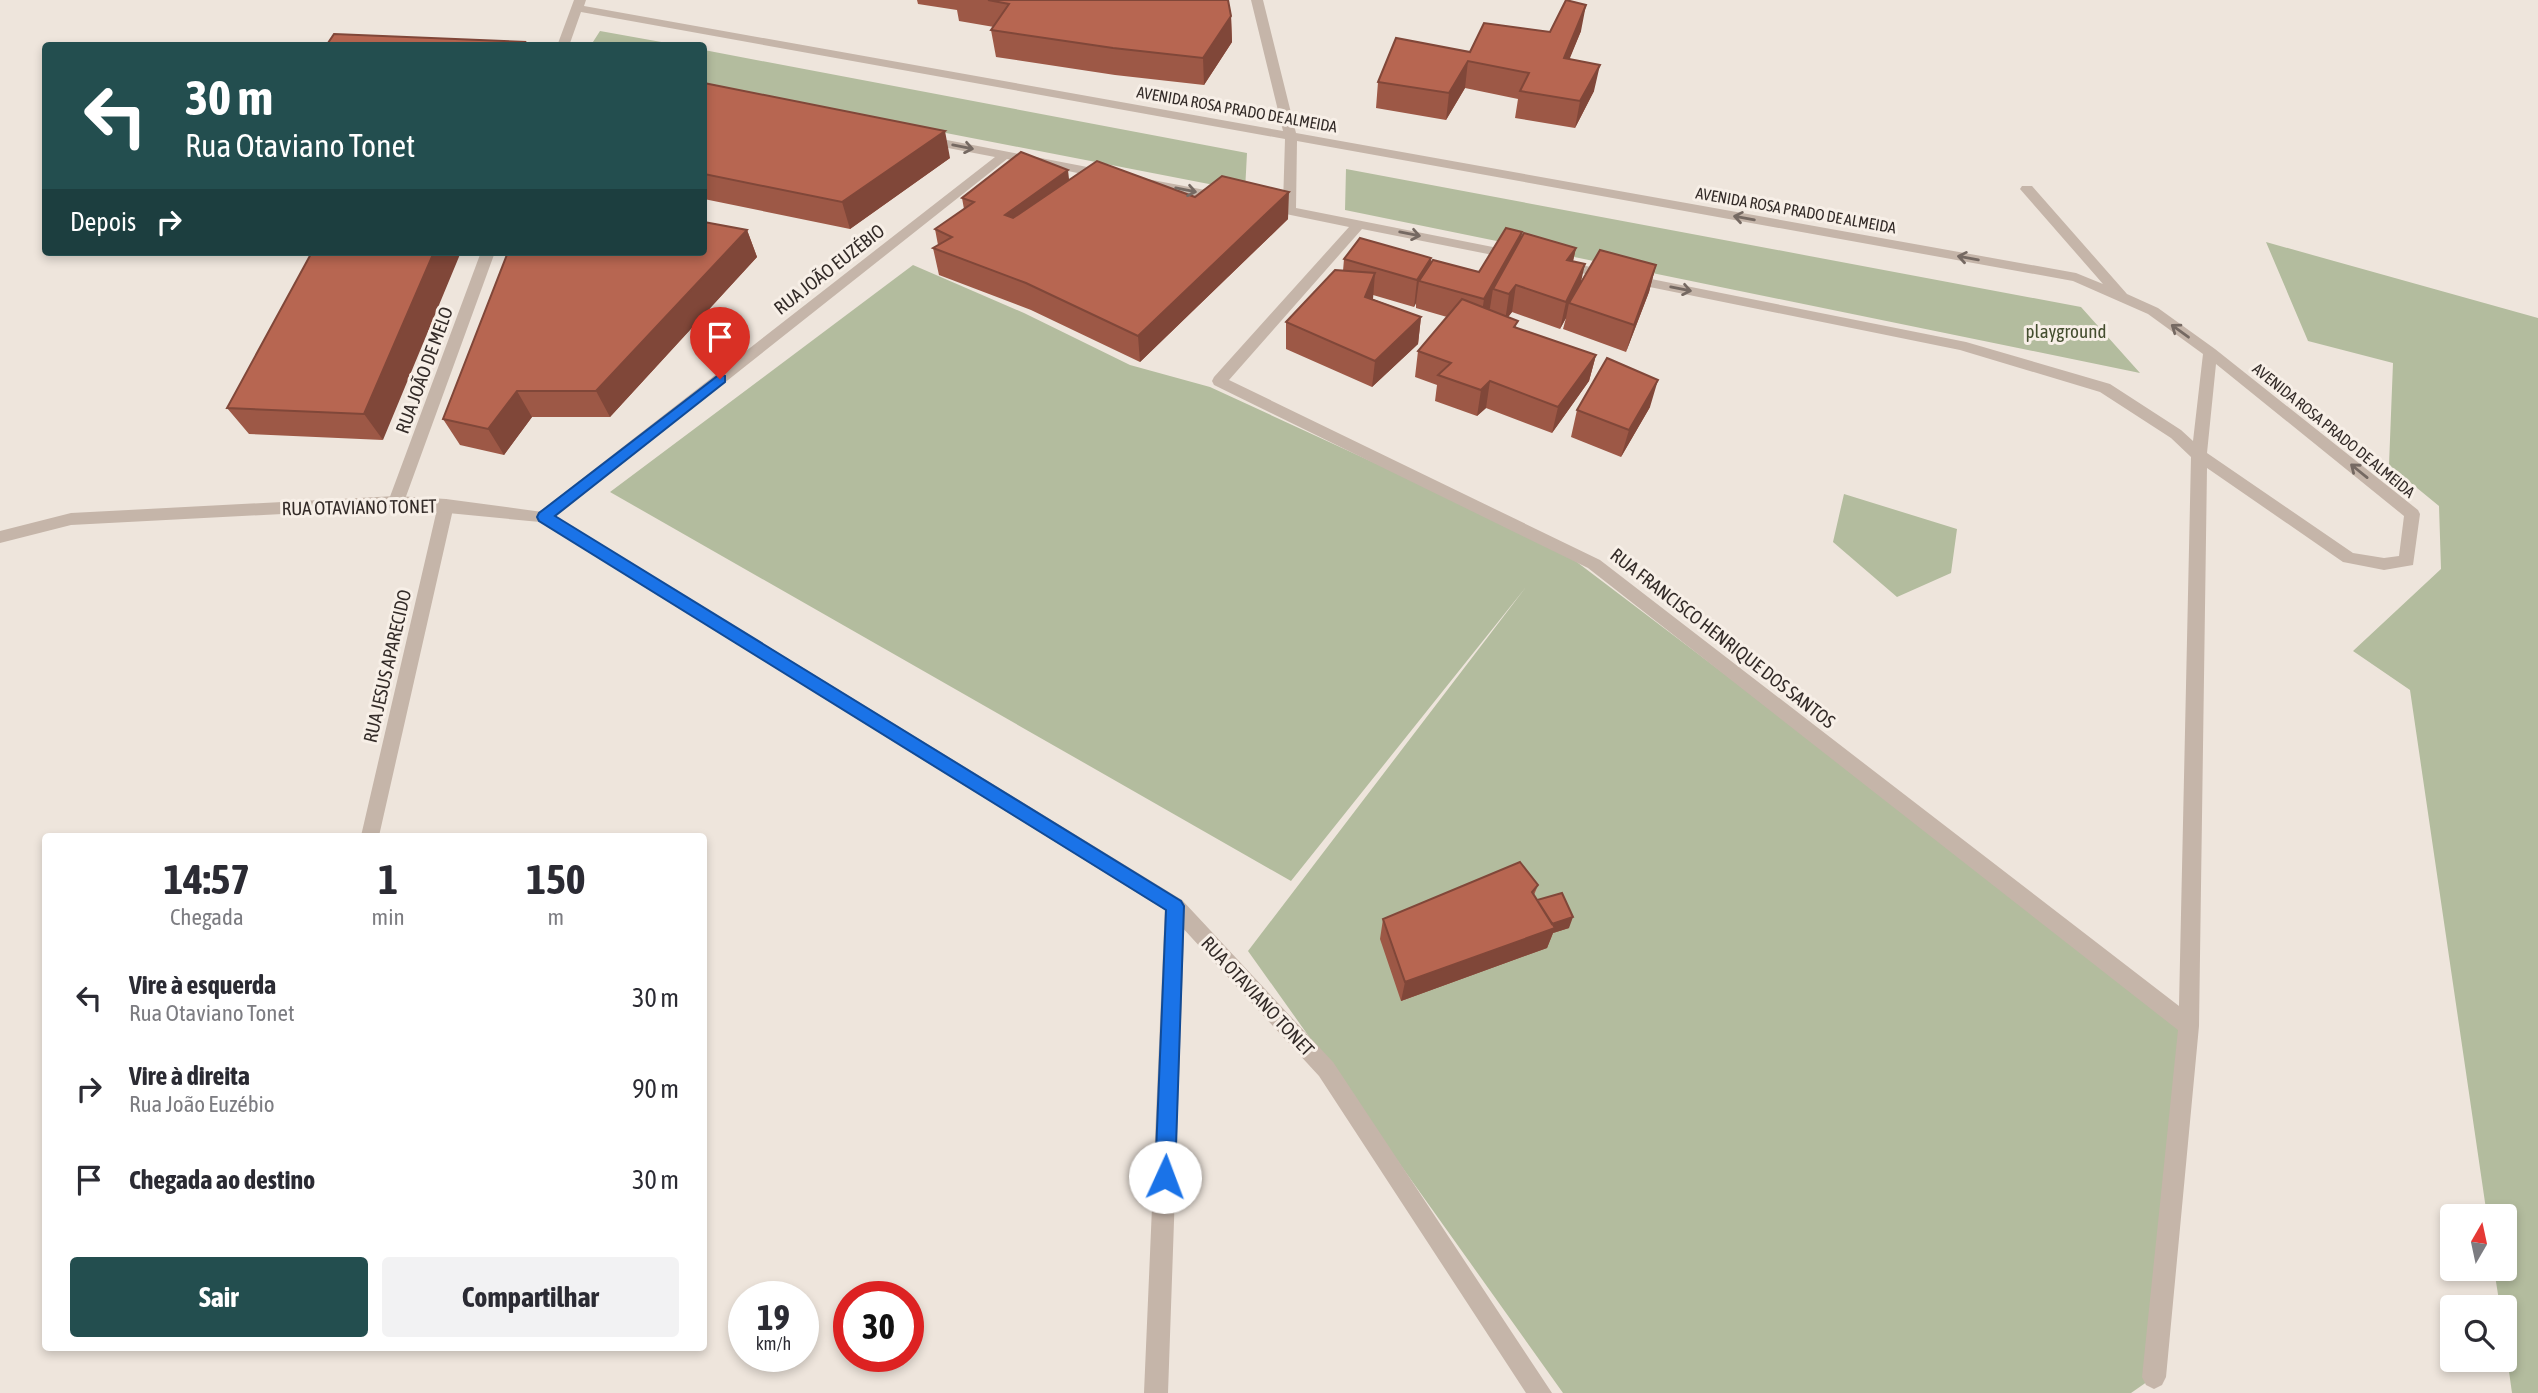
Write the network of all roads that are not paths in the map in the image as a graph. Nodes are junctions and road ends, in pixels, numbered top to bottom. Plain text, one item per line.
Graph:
1 (1257, 0) edge
2 (579, 4) edge
3 (565, 42) edge
4 (909, 137) edge
5 (1291, 137) junction
6 (1005, 155) junction
7 (2027, 189) dead end
8 (1289, 211) junction
9 (1359, 224) junction
10 (487, 256) edge
11 (1524, 257) edge
12 (1551, 263) edge
13 (2124, 298) junction
14 (2210, 352) junction
15 (2199, 455) junction
16 (396, 502) junction
17 (446, 505) junction
18 (544, 517) junction
19 (0, 537) edge
20 (371, 833) edge
21 (1175, 906) junction
22 (2189, 1026) junction
23 (2154, 1377) dead end
24 (1156, 1393) edge
25 (1540, 1393) edge

1 - 5 street
2 - 3 street
2 - 5 street, AVENIDA ROSA PRADO DE ALMEIDA
4 -> 6 street
5 - 8 street
13 -> 5 street, AVENIDA ROSA PRADO DE ALMEIDA
6 -> 8 street
6 - 18 street, RUA JOÃO EUZÉBIO
7 - 13 street
8 - 9 street
9 -> 11 street
9 - 22 street, RUA FRANCISCO HENRIQUE DOS SANTOS
10 - 16 street, RUA JOÃO DE MELO
12 -> 15 street, AVENIDA ROSA PRADO DE ALMEIDA
14 -> 13 street, AVENIDA ROSA PRADO DE ALMEIDA
14 - 15 street
15 -> 14 street, AVENIDA ROSA PRADO DE ALMEIDA
15 - 22 street
16 - 17 street, RUA OTAVIANO TONET
16 - 19 street, RUA OTAVIANO TONET
17 - 18 street, RUA OTAVIANO TONET
17 - 20 street, RUA JESUS APARECIDO
18 - 21 street, RUA OTAVIANO TONET
21 - 24 street
21 - 25 street, RUA OTAVIANO TONET
22 - 23 street

